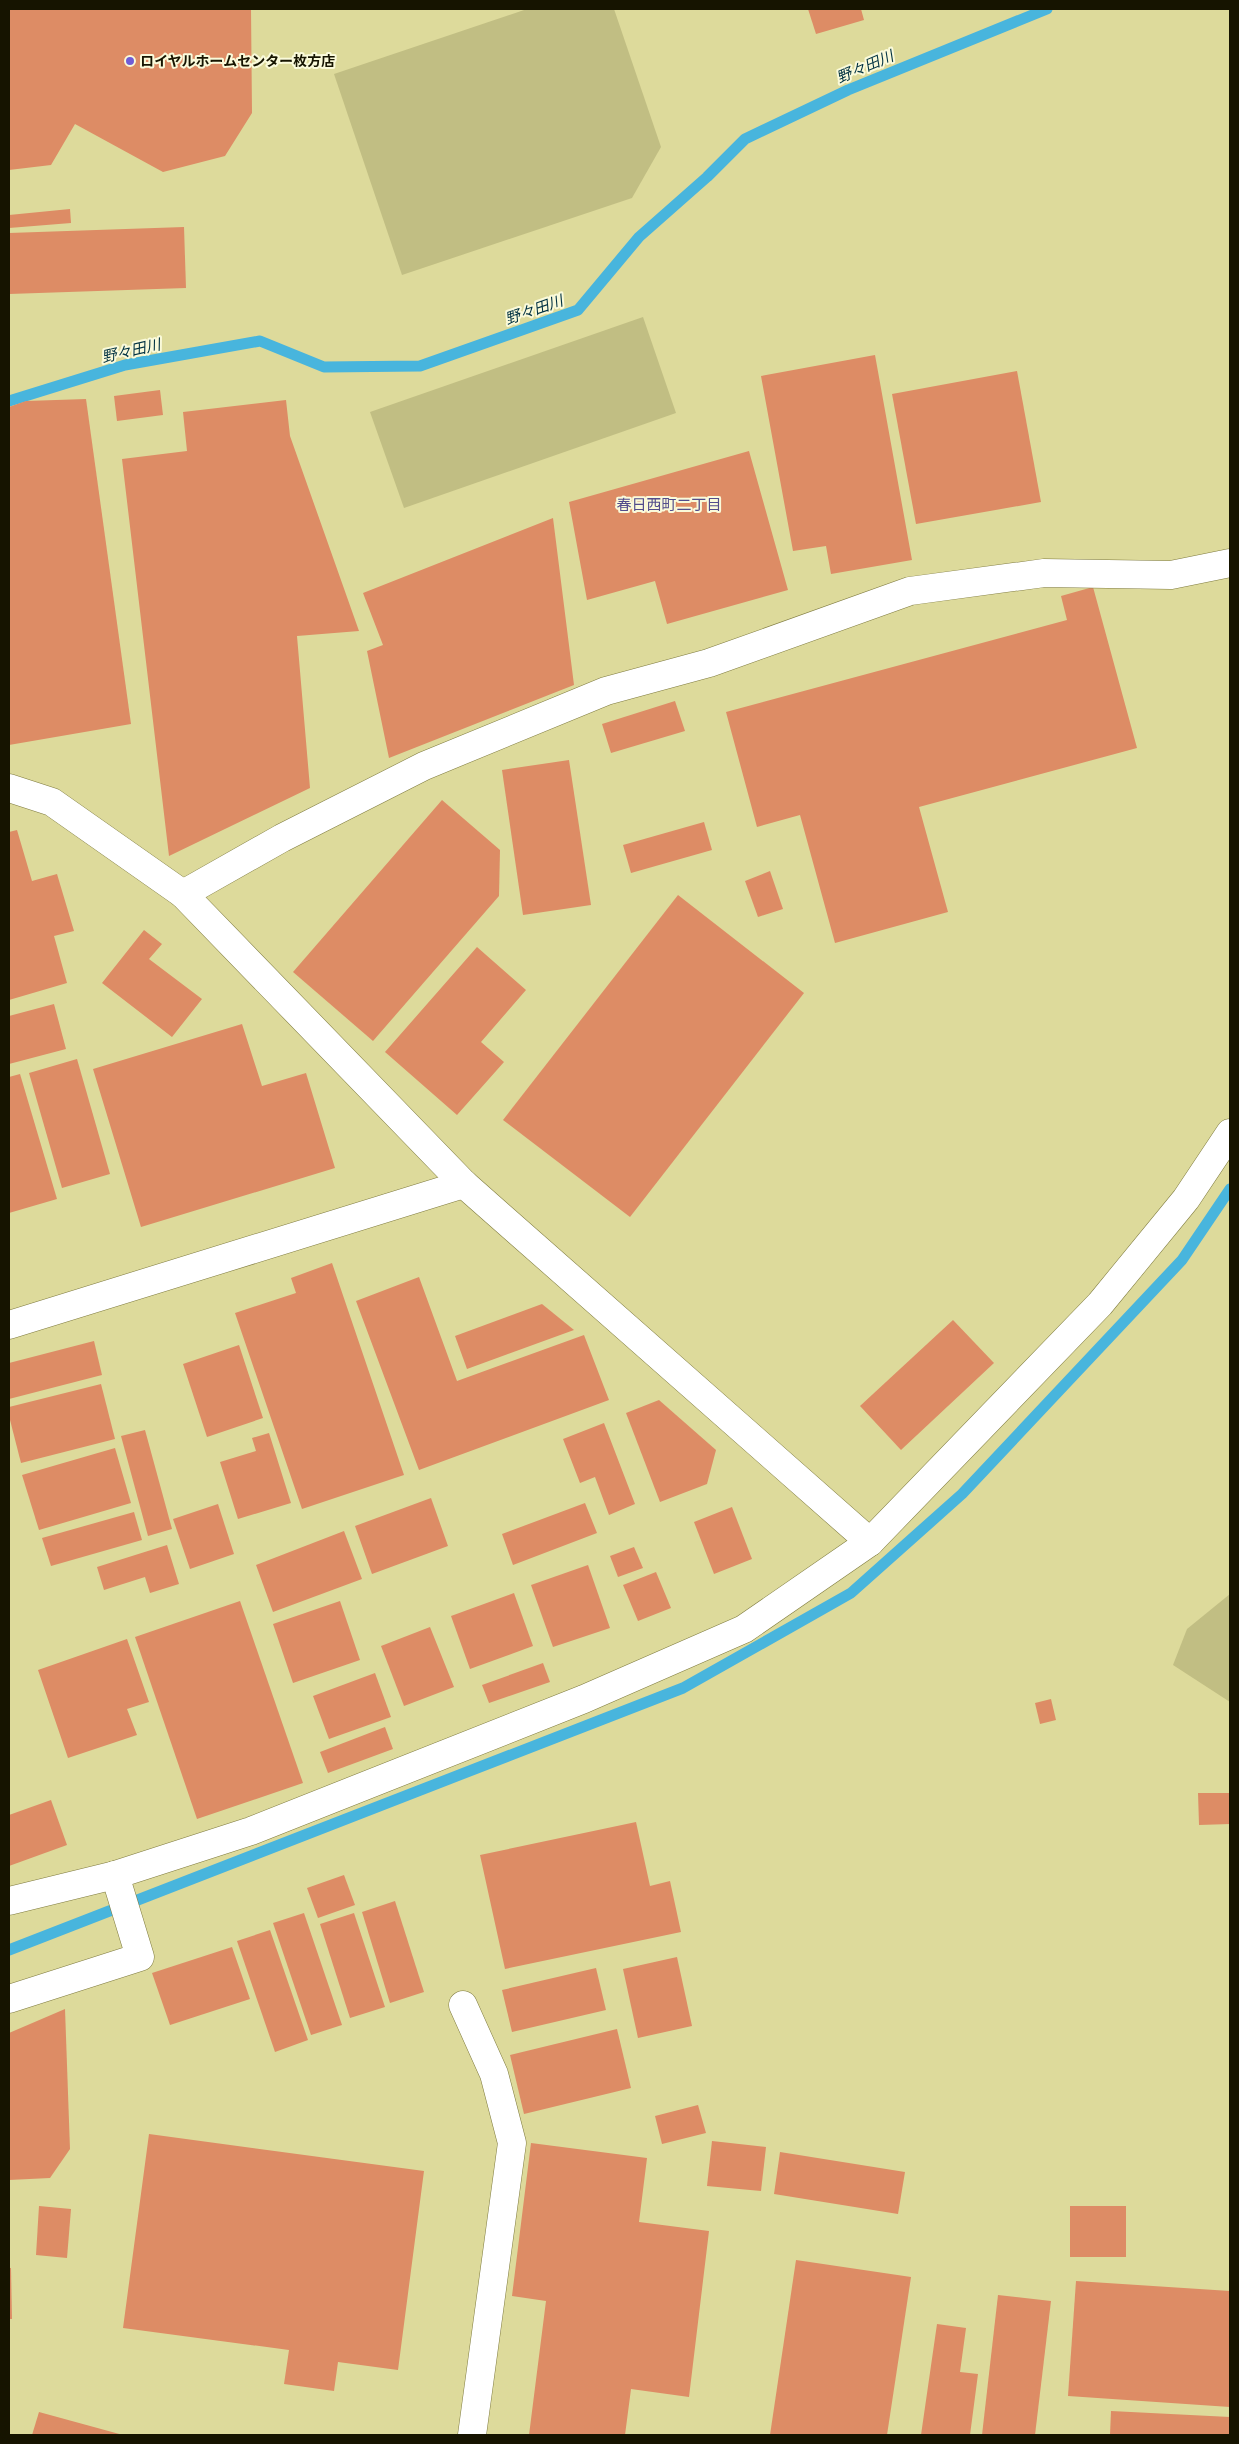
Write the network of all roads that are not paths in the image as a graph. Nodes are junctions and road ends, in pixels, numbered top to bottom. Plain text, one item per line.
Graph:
1 (1230, 563) edge
2 (9, 788) edge
3 (183, 894) junction
4 (1230, 1133) edge
5 (464, 1184) junction
6 (9, 1325) edge
7 (870, 1542) junction
8 (117, 1881) junction
9 (9, 1901) edge
10 (9, 1998) edge
11 (462, 2005) dead end
12 (472, 2435) edge

1 - 3 street
2 - 3 street
3 - 5 street
4 - 7 street
5 - 6 street
5 - 7 street
7 - 8 street
8 - 9 street
8 - 10 street
11 - 12 street

